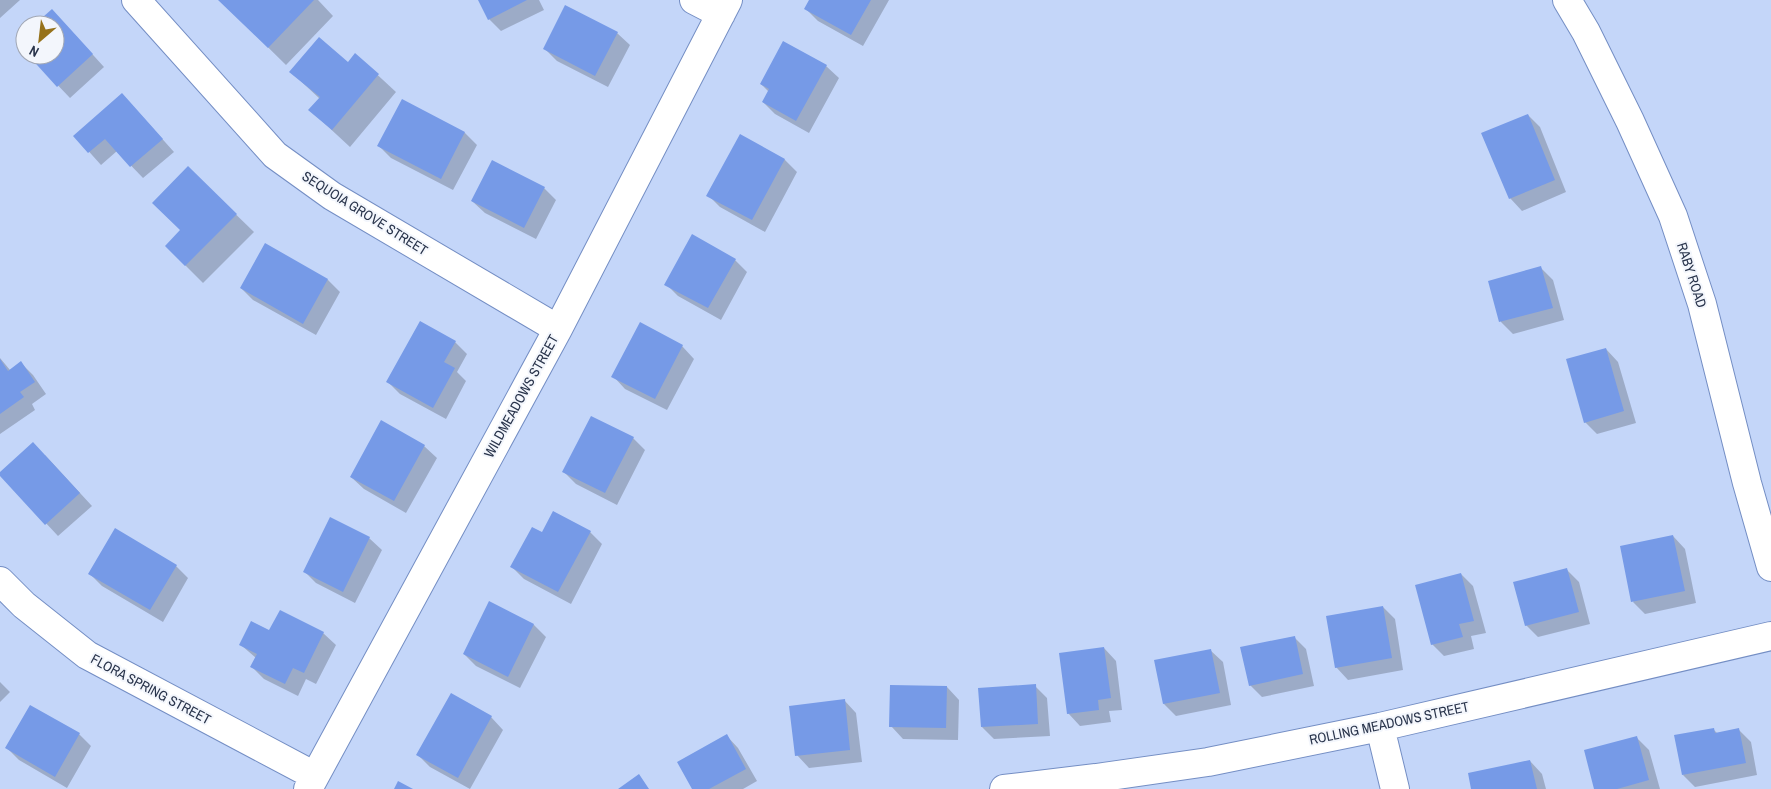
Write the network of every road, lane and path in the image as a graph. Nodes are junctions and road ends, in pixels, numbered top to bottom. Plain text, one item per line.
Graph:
1 (136, 0) edge
2 (694, 0) edge
3 (1567, 0) edge
4 (724, 7) edge
5 (558, 329) junction
6 (1771, 567) edge
7 (0, 581) edge
8 (1771, 636) edge
9 (1380, 727) junction
10 (312, 782) edge
11 (1004, 789) edge
12 (1395, 789) edge

1 - 5 street, SEQUOIA GROVE STREET
2 - 4 street
3 - 6 street, RABY ROAD
4 - 5 street, WILDMEADOWS STREET
5 - 10 street, WILDMEADOWS STREET
7 - 10 street, FLORA SPRING STREET
8 - 9 street, ROLLING MEADOWS STREET
9 - 11 street, ROLLING MEADOWS STREET
9 - 12 street

